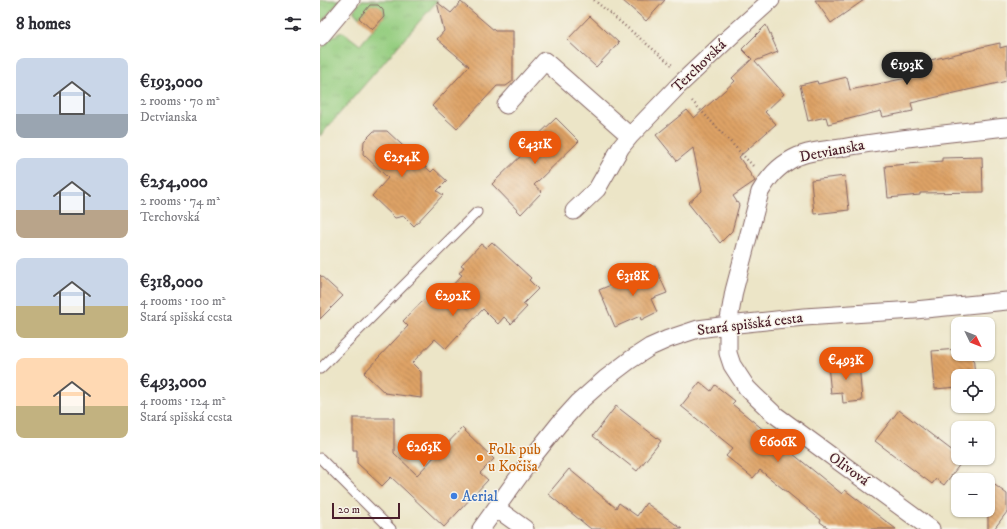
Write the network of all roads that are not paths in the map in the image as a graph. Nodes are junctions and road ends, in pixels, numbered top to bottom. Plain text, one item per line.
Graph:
1 (351, 0) edge
2 (771, 0) edge
3 (320, 37) edge
4 (506, 105) dead end
5 (1007, 127) edge
6 (630, 136) junction
7 (574, 211) dead end
8 (477, 212) dead end
9 (1007, 301) edge
10 (728, 325) junction
11 (320, 369) edge
12 (320, 458) edge
13 (496, 508) junction
14 (391, 529) edge
15 (481, 529) edge
16 (525, 529) edge
17 (931, 529) edge

1 - 3 street
2 - 6 street, Terchovská
4 - 6 street
5 - 10 street, Detvianska
6 - 7 street, Terchovská
8 - 11 lane
9 - 10 street, Stará spišská cesta
10 - 13 street, Stará spišská cesta
10 - 17 street, Olivová
12 - 14 lane
13 - 15 street, Stará spišská cesta
13 - 16 street

